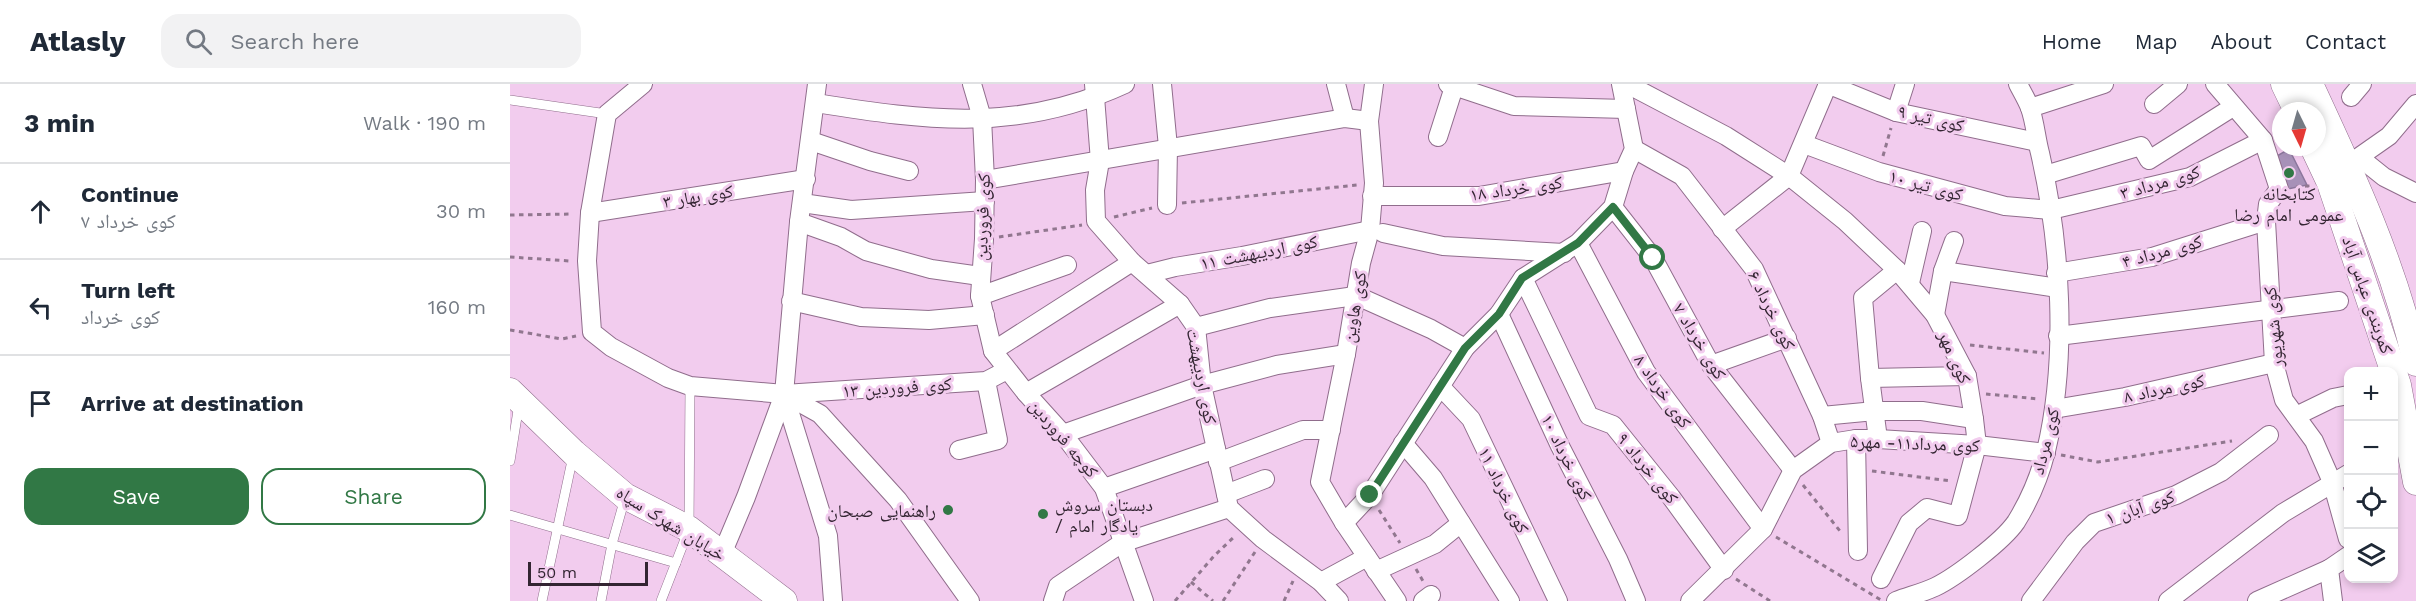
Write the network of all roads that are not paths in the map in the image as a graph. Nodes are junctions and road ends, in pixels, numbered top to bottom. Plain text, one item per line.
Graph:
1 (643, 84) edge
2 (817, 84) edge
3 (972, 84) edge
4 (1125, 84) edge
5 (1162, 84) edge
6 (1336, 84) edge
7 (1374, 84) edge
8 (1622, 84) edge
9 (1627, 84) edge
10 (1827, 84) edge
11 (1905, 84) edge
12 (2018, 84) edge
13 (2104, 84) edge
14 (2178, 84) edge
15 (2215, 84) edge
16 (2284, 84) edge
17 (2310, 84) edge
18 (1459, 87) edge
19 (1094, 91) edge
20 (510, 100) edge
21 (2293, 102) edge
22 (816, 103) junction
23 (2154, 104) dead end
24 (2416, 104) edge
25 (2233, 107) junction
26 (2030, 108) junction
27 (1626, 109) junction
28 (1896, 112) junction
29 (607, 114) junction
30 (982, 118) junction
31 (1345, 118) junction
32 (1369, 121) junction
33 (1438, 137) dead end
34 (2264, 140) junction
35 (811, 141) junction
36 (2037, 142) junction
37 (1804, 144) junction
38 (1168, 147) junction
39 (1634, 149) junction
40 (2317, 156) edge
41 (1100, 160) junction
42 (909, 171) dead end
43 (1624, 171) junction
44 (2045, 175) junction
45 (1789, 176) junction
46 (806, 179) junction
47 (985, 180) junction
48 (2413, 189) edge
49 (1373, 190) junction
50 (985, 201) junction
51 (802, 203) junction
52 (1167, 205) road end
53 (1613, 207) junction
54 (2051, 210) junction
55 (590, 213) junction
56 (2266, 220) junction
57 (800, 222) junction
58 (1722, 229) junction
59 (1376, 231) junction
60 (1922, 231) dead end
61 (1954, 242) dead end
62 (1571, 248) junction
63 (1132, 262) junction
64 (1067, 265) dead end
65 (1943, 272) junction
66 (1148, 274) junction
67 (980, 276) junction
68 (1904, 276) junction
69 (1522, 278) junction
70 (2057, 281) junction
71 (980, 296) junction
72 (1359, 297) junction
73 (2339, 301) dead end
74 (791, 302) junction
75 (1180, 304) junction
76 (2270, 310) junction
77 (1499, 314) junction
78 (986, 315) junction
79 (1935, 315) junction
80 (2411, 318) edge
81 (1196, 327) junction
82 (2058, 336) junction
83 (1787, 338) junction
84 (1465, 348) junction
85 (993, 351) junction
86 (1346, 354) junction
87 (2274, 363) junction
88 (2416, 363) edge
89 (1711, 365) junction
90 (2390, 367) edge
91 (1007, 370) junction
92 (1870, 378) junction
93 (986, 381) junction
94 (1968, 384) junction
95 (1202, 385) junction
96 (690, 386) junction
97 (1440, 386) junction
98 (1026, 393) junction
99 (784, 394) junction
100 (2398, 395) edge
101 (514, 396) edge
102 (2344, 396) edge
103 (2054, 404) junction
104 (1875, 411) junction
105 (1822, 416) junction
106 (2296, 416) junction
107 (1974, 419) junction
108 (1331, 430) junction
109 (1063, 434) junction
110 (2269, 435) dead end
111 (1856, 439) junction
112 (1878, 439) junction
113 (1831, 442) junction
114 (1403, 443) junction
115 (1977, 445) junction
116 (959, 450) dead end
117 (574, 453) junction
118 (2046, 453) junction
119 (1217, 456) junction
120 (510, 461) edge
121 (1793, 470) junction
122 (2347, 475) edge
123 (1265, 479) dead end
124 (2332, 482) junction
125 (2416, 482) edge
126 (1104, 488) junction
127 (625, 496) junction
128 (1228, 501) junction
129 (510, 515) edge
130 (1344, 523) junction
131 (1461, 523) junction
132 (558, 528) junction
133 (689, 529) junction
134 (1763, 529) junction
135 (2346, 529) edge
136 (1122, 543) junction
137 (612, 544) junction
138 (1858, 551) dead end
139 (722, 554) junction
140 (2344, 559) edge
141 (676, 563) junction
142 (1371, 564) junction
143 (2329, 569) junction
144 (1724, 570) junction
145 (1881, 579) dead end
146 (1322, 582) junction
147 (775, 598) edge
148 (542, 601) edge
149 (601, 601) edge
150 (661, 601) edge
151 (832, 601) edge
152 (970, 601) edge
153 (1053, 601) edge
154 (1144, 601) edge
155 (1340, 601) edge
156 (1397, 601) edge
157 (1510, 601) edge
158 (1558, 601) edge
159 (1636, 601) edge
160 (1690, 601) edge
161 (1896, 601) edge
162 (2031, 601) edge
163 (2168, 601) edge
164 (2257, 601) edge
165 (2333, 601) edge

1 - 29 street
2 - 22 street
3 - 30 street, کوی فروردین
4 - 19 street
5 - 38 street
6 - 31 street
7 - 32 street, کوی هاوین
8 - 27 street
9 - 45 street, کوی مهر
10 - 28 street, کوی تیر ۹
10 - 37 street
11 - 28 street
12 - 26 street, کوی مرداد
13 - 26 street
14 - 23 street
15 - 25 street
16 - 21 main road
17 - 80 main road, کمربندی عباس آباد
18 - 27 street
18 - 33 street
19 - 30 street
19 - 41 street
20 - 29 lane
22 - 30 street
22 - 35 street
24 - 48 street
25 - 34 street
25 - 44 street
26 - 36 street, کوی مرداد
27 - 39 street
28 - 36 street, کوی تیر ۹
29 - 55 street
30 - 47 street, کوی فروردین
31 - 32 street
31 - 38 street
32 - 49 street, کوی هاوین
34 - 54 street, کوی مرداد ۳
34 - 56 street, کوی شهریور
35 - 42 street
35 - 46 street
36 - 44 street, کوی مرداد
37 - 45 street
37 - 54 street, کوی تیر ۱۰
38 - 41 street
38 - 52 street
39 - 43 street
39 - 58 street, کوی خرداد ۶
40 - 90 main road, کمربندی عباس آباد
41 - 47 street
41 - 63 street, کوی اردیبهشت
43 - 49 street, کوی خرداد ۱۸
43 - 53 street
44 - 54 street, کوی مرداد
45 - 58 street
45 - 68 street, کوی مهر
46 - 51 street
46 - 55 street, کوی بهار ۳
47 - 50 street, کوی فروردین
49 - 59 street, کوی هاوین
50 - 51 street
50 - 67 street, کوی فروردین
51 - 57 street
53 - 62 street
53 - 89 street, کوی خرداد ۷
54 - 70 street, کوی مرداد
55 - 96 street
56 - 70 street, کوی مرداد ۴
56 - 76 street, کوی شهریور
57 - 67 street
57 - 74 street
58 - 83 street, کوی خرداد ۶
59 - 62 street
59 - 66 street, کوی اردیبهشت ۱۱
59 - 72 street, کوی هاوین
60 - 68 street
61 - 65 street
62 - 69 street
62 - 134 street, کوی خرداد ۸
63 - 66 street, کوی اردیبهشت
63 - 85 street
64 - 71 street
65 - 70 street, کوی مرداد ۴
65 - 79 street
66 - 75 street, کوی اردیبهشت
67 - 71 street, کوی فروردین
68 - 79 street, کوی مهر
68 - 92 street
69 - 77 street
69 - 144 street, کوی خرداد ۹
70 - 82 street, کوی مرداد
71 - 78 street, کوی فروردین
72 - 81 street
72 - 84 street
72 - 86 street, کوی هاوین
73 - 76 street
74 - 78 street
74 - 99 street
75 - 81 street, کوی اردیبهشت
75 - 98 street
76 - 82 street
76 - 87 street, کوی شهریور
77 - 84 street
77 - 159 street, کوی خرداد ۱۰
78 - 85 street, کوی فروردین
79 - 94 street, کوی مهر
80 - 88 main road, کمربندی عباس آباد
81 - 95 street, کوی اردیبهشت
82 - 103 street, کوی مرداد
83 - 89 street
83 - 105 street, کوی خرداد ۶
84 - 97 street
85 - 91 street, کوچه فروردین
86 - 95 street
86 - 108 street, کوی هاوین
87 - 103 street, کوی مرداد ۸
87 - 106 street, کوی شهریور
89 - 121 street, کوی خرداد ۷
91 - 93 street, کوی فروردین ۱۳
91 - 98 street, کوچه فروردین
92 - 94 street
92 - 104 street
93 - 99 street, کوی فروردین ۱۳
93 - 116 street
94 - 107 street, کوی مهر
95 - 109 street
95 - 119 street, کوی اردیبهشت
96 - 99 street
96 - 133 lane
97 - 114 street
97 - 158 street, کوی خرداد ۱۱
98 - 109 street, کوچه فروردین
99 - 139 street
99 - 151 street
99 - 152 street
100 - 125 main road, کمربندی عباس آباد
101 - 117 main road, خیابان شهرک سپاه
101 - 120 lane
102 - 106 street
103 - 118 street, کوی مرداد
104 - 105 street
104 - 107 street
104 - 112 street
105 - 113 street, کوی خرداد ۶
106 - 124 street, کوی شهریور
107 - 115 street, کوی مهر
108 - 119 street
108 - 130 street, کوی هاوین
109 - 126 street, کوچه فروردین
110 - 162 street, کوی آبان ۱
111 - 112 street, کوی مرداد۱۱- مهر۵
111 - 113 street, کوی مرداد۱۱- مهر۵
111 - 138 street
112 - 115 street, کوی مرداد۱۱- مهر۵
113 - 121 street, کوی مرداد۱۱- مهر۵
114 - 130 street
114 - 131 street
115 - 118 street, کوی مرداد۱۱- مهر۵
115 - 145 street, کوی مهر
117 - 127 main road, خیابان شهرک سپاه
117 - 132 lane
118 - 161 street, کوی مرداد
119 - 126 street
119 - 128 street, کوی اردیبهشت
121 - 134 street
122 - 124 street
123 - 128 street
124 - 135 street, کوی شهریور
124 - 163 street
126 - 136 street, کوچه فروردین
127 - 133 main road, خیابان شهرک سپاه
127 - 137 lane
128 - 136 street
128 - 146 street
129 - 132 lane
130 - 142 street, کوی هاوین
131 - 142 street
131 - 157 street
132 - 137 lane
132 - 148 lane
133 - 139 main road, خیابان شهرک سپاه
133 - 141 lane
134 - 144 street
136 - 153 street
136 - 154 street, کوچه فروردین
137 - 141 lane
137 - 149 lane
139 - 147 main road, خیابان شهرک سپاه
140 - 143 street
141 - 150 lane
142 - 146 street
142 - 156 street, کوی هاوین
143 - 164 street
143 - 165 street
144 - 160 street
146 - 155 street

